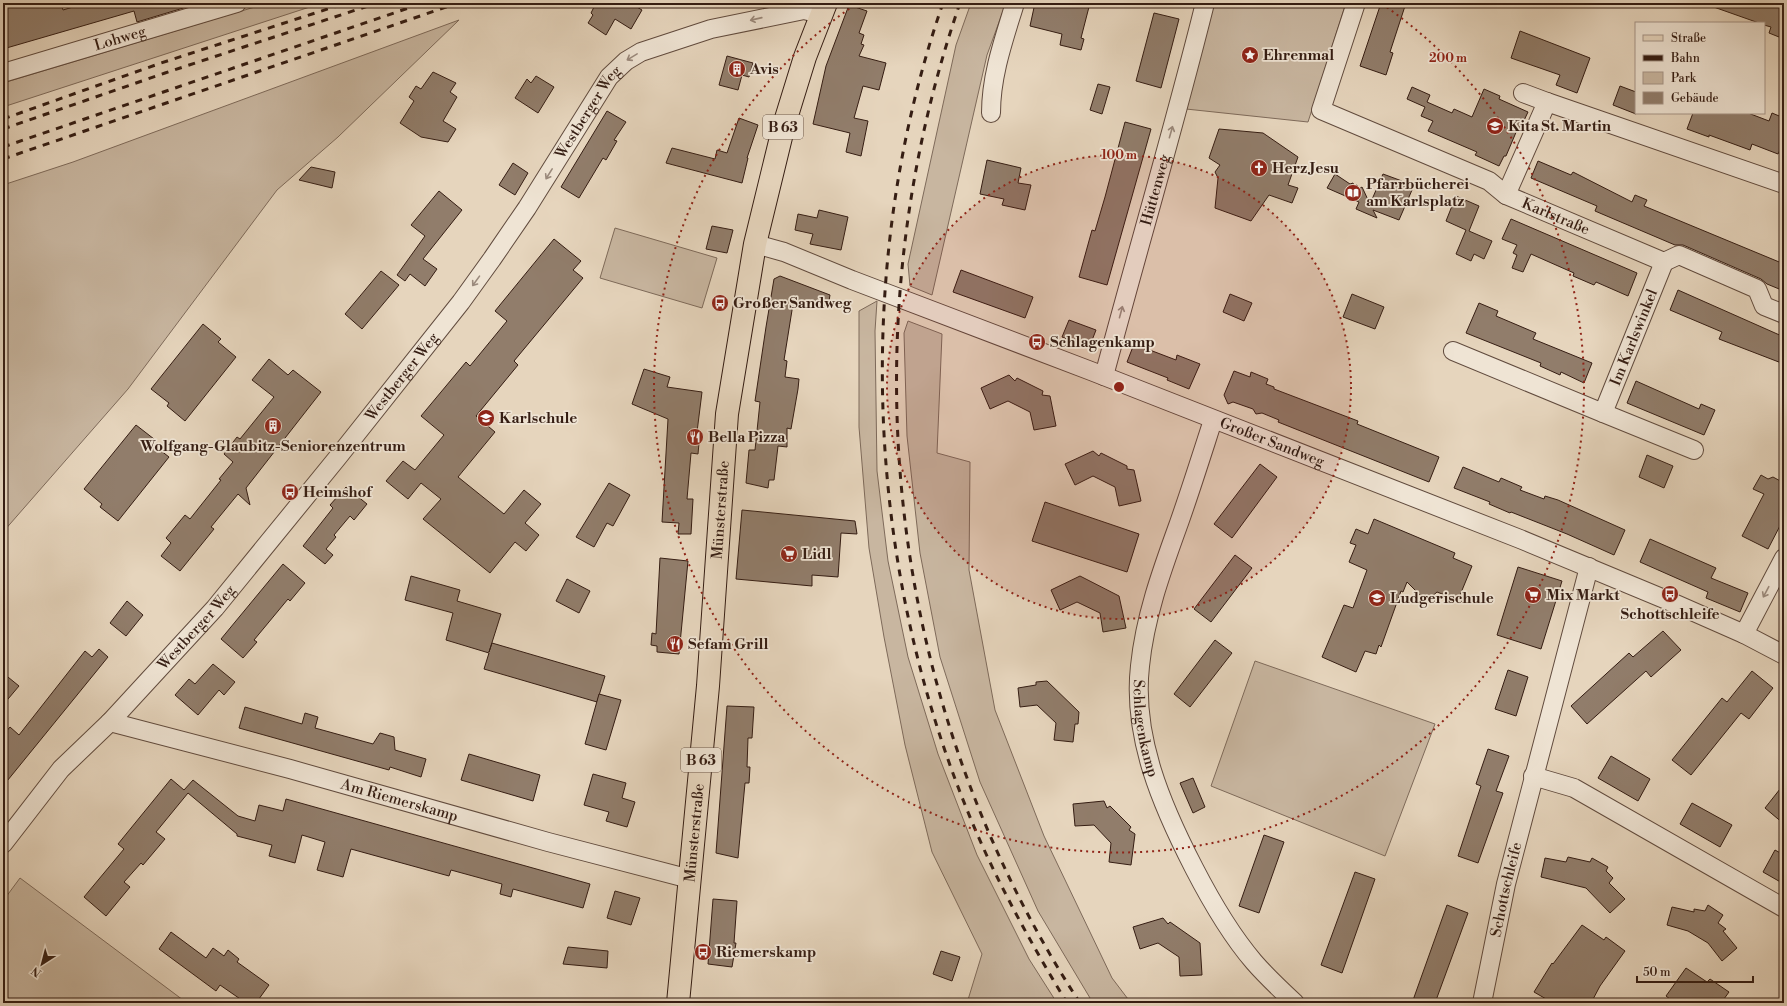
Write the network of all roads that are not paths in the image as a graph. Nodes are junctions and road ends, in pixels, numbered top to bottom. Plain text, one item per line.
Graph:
1 (237, 3) edge
2 (1015, 3) edge
3 (1206, 3) edge
4 (1356, 3) edge
5 (824, 8) edge
6 (3, 73) edge
7 (1523, 93) dead end
8 (1547, 102) junction
9 (990, 112) dead end
10 (1784, 184) edge
11 (1506, 194) junction
12 (755, 244) junction
13 (1664, 262) junction
14 (1784, 314) edge
15 (1453, 351) dead end
16 (1104, 376) junction
17 (1603, 413) junction
18 (1213, 420) junction
19 (1694, 450) dead end
20 (1784, 558) edge
21 (1589, 567) junction
22 (1744, 634) junction
23 (1784, 655) edge
24 (110, 722) junction
25 (1533, 776) junction
26 (3, 844) edge
27 (690, 879) junction
28 (1784, 908) edge
29 (678, 1003) edge
30 (1295, 1003) edge
31 (1482, 1003) edge

1 - 6 street, Lohweg
2 - 9 street
16 -> 3 street, Hüttenweg
4 - 11 street, Karlstraße
5 - 12 main road, Münsterstraße / B 63
5 -> 24 street, Westberger Weg
7 - 8 street
8 - 10 street
8 - 11 street
11 - 13 street, Karlstraße
12 - 16 street, Großer Sandweg
12 - 27 main road, Münsterstraße / B 63
13 - 14 street
13 - 17 street, Im Karlswinkel
15 - 17 street
16 - 18 street, Großer Sandweg
17 - 19 street
18 - 21 street, Großer Sandweg
18 - 30 street, Schlagenkamp
20 -> 22 street
21 - 22 street, Großer Sandweg
21 - 25 street, Schottschleife
22 - 23 street, Großer Sandweg
24 - 26 street, Westberger Weg
24 - 27 street, Am Riemerskamp
25 - 28 street
25 - 31 street, Schottschleife
27 - 29 main road, Münsterstraße / B 63

